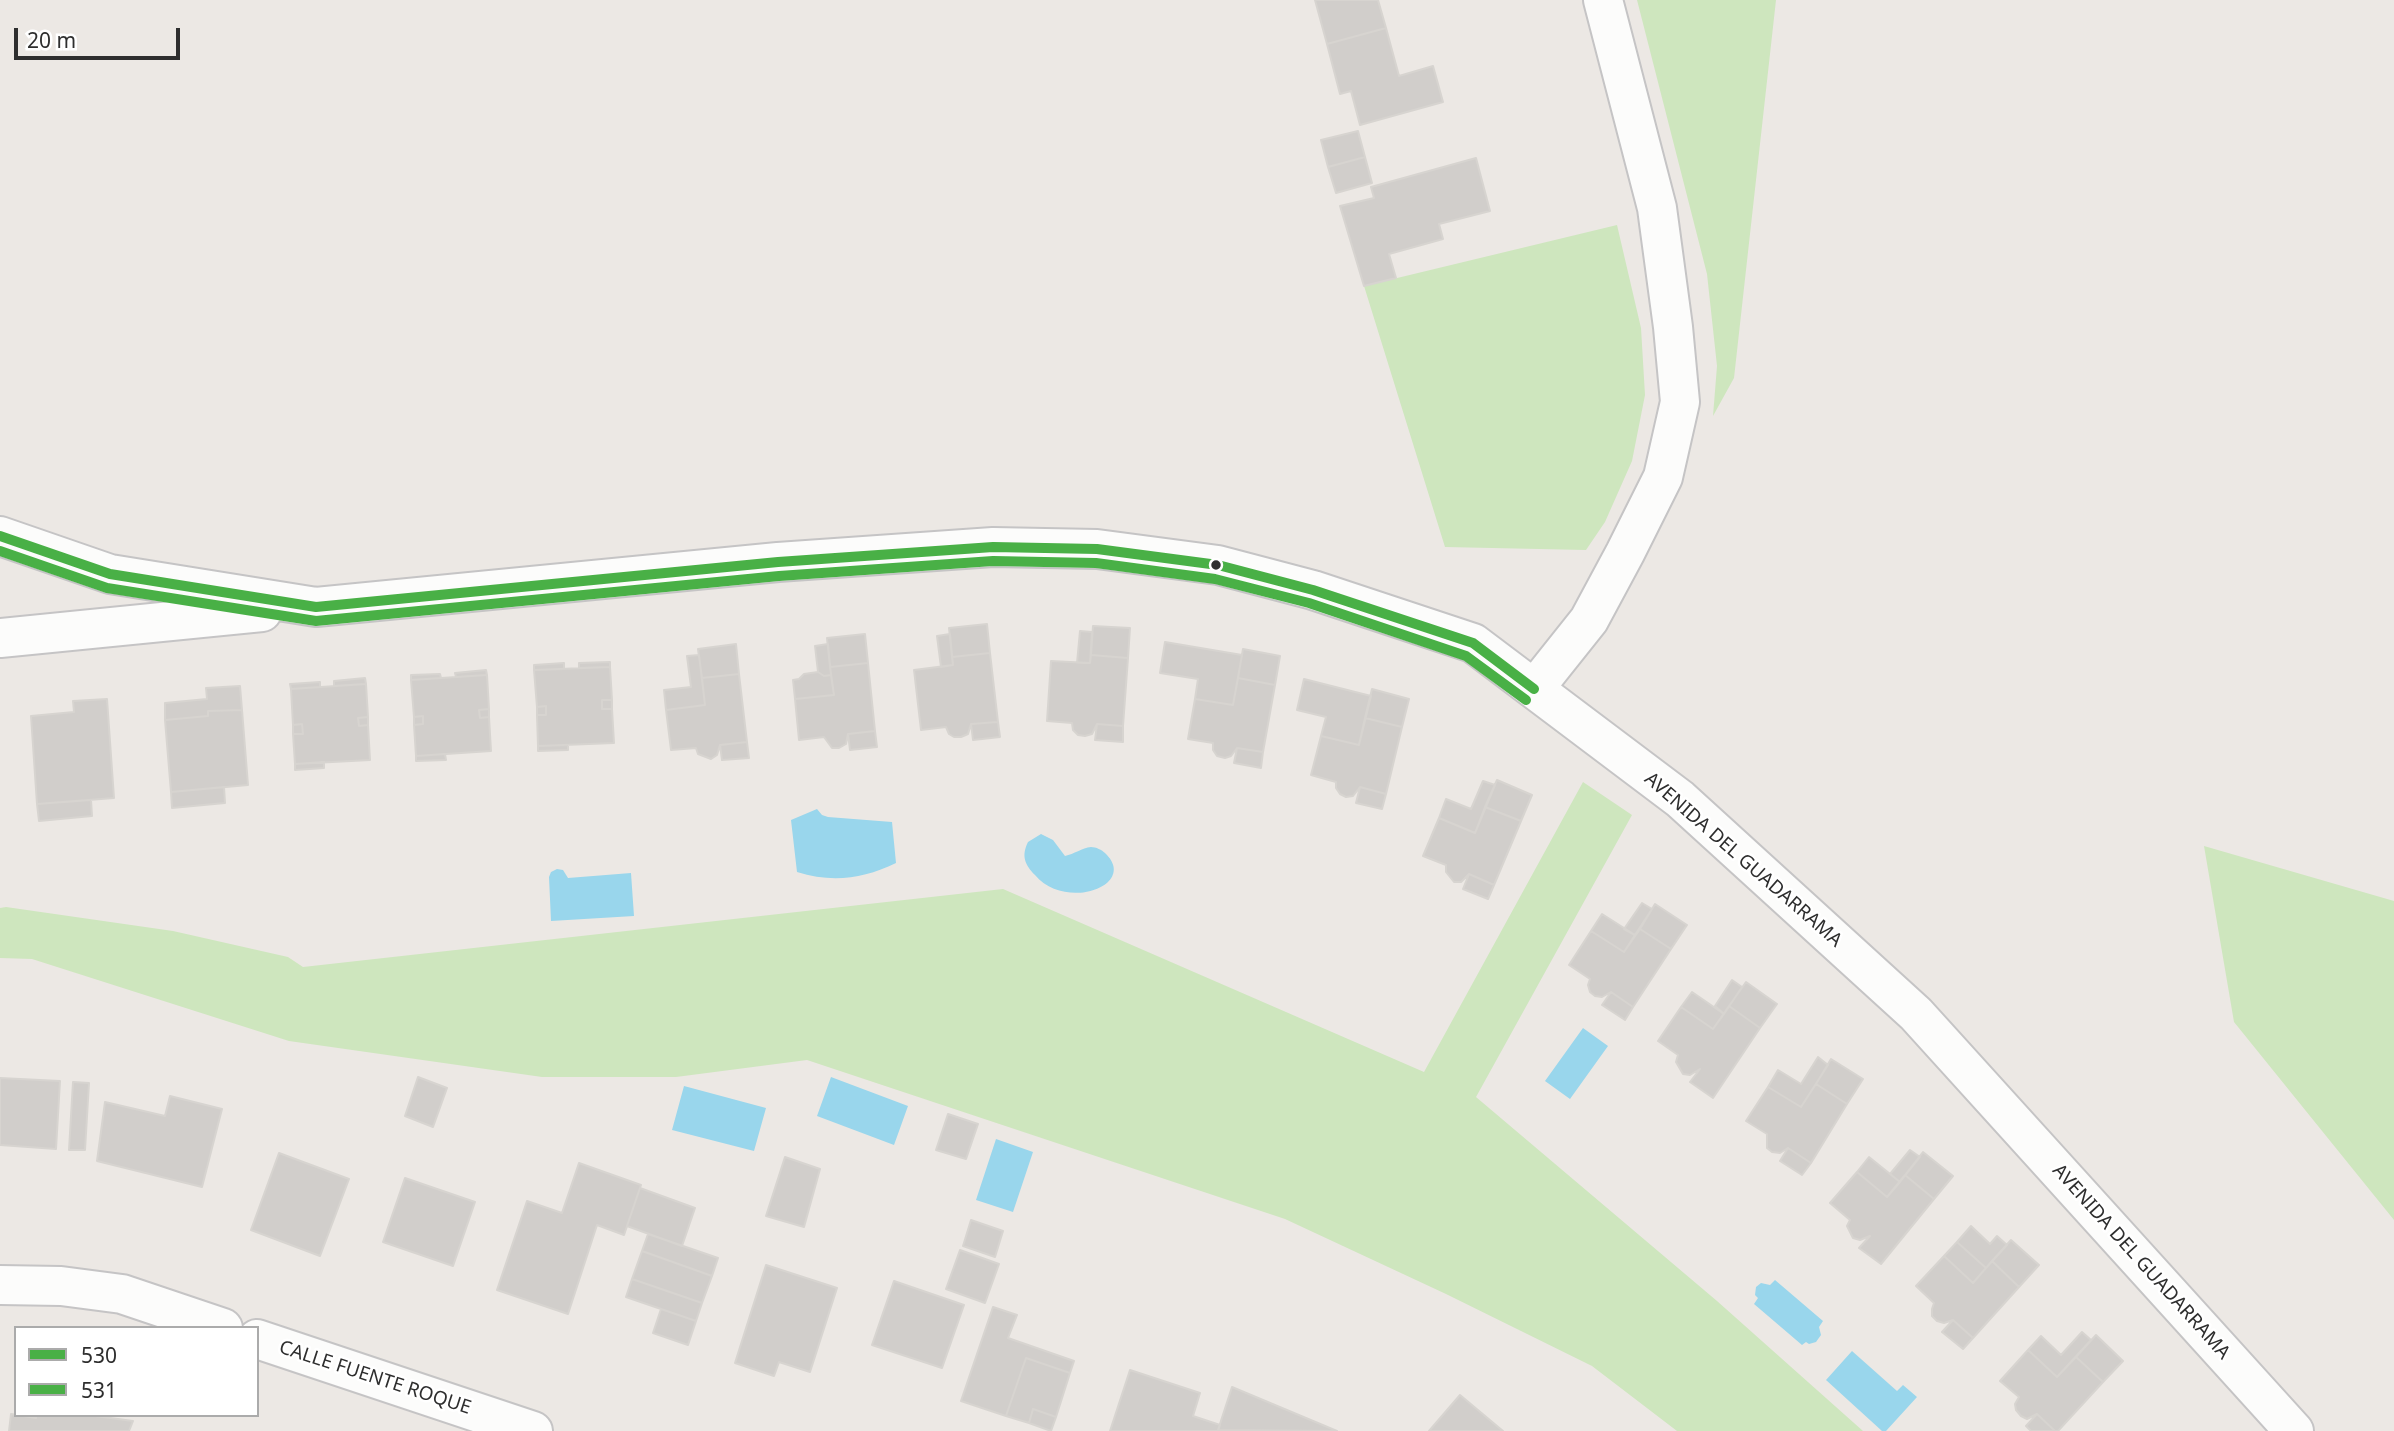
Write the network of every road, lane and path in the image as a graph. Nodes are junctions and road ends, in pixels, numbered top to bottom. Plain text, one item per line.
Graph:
1 (1603, 0) edge
2 (0, 536) edge
3 (316, 607) junction
4 (0, 638) edge
5 (1534, 689) junction
6 (0, 1285) edge
7 (217, 1326) edge
8 (259, 1340) edge
9 (533, 1431) edge
10 (2294, 1431) edge

1 - 5 street
2 - 3 street, AVENIDA DEL GUADARRAMA
3 - 4 street
3 - 5 street, AVENIDA DEL GUADARRAMA
5 - 10 street, AVENIDA DEL GUADARRAMA
6 - 7 street
8 - 9 street, CALLE FUENTE ROQUE

